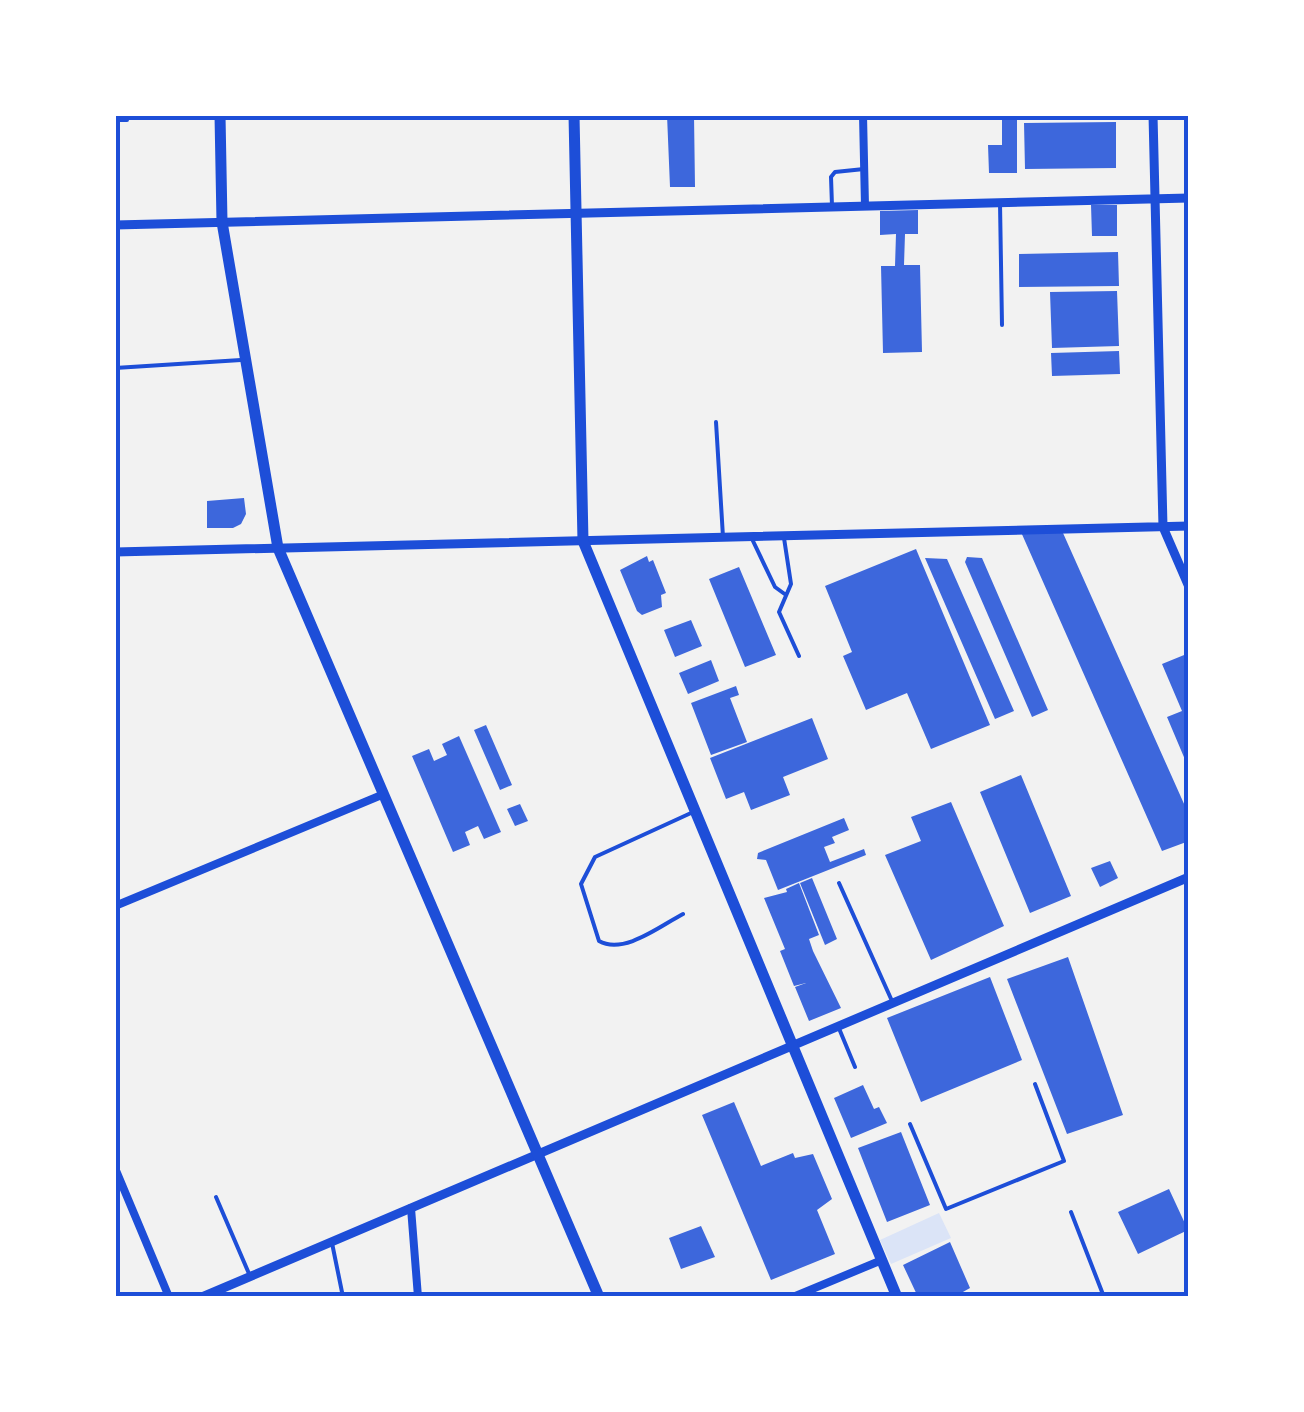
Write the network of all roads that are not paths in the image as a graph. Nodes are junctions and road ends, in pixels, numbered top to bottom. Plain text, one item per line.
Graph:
1 (220, 115) edge
2 (574, 115) edge
3 (863, 115) edge
4 (1153, 115) edge
5 (115, 120) edge
6 (126, 120) dead end
7 (864, 169) junction
8 (1189, 198) edge
9 (1155, 199) junction
10 (1000, 203) junction
11 (866, 206) junction
12 (832, 207) junction
13 (576, 213) junction
14 (222, 222) junction
15 (115, 224) edge
16 (1002, 324) dead end
17 (246, 360) junction
18 (115, 368) edge
19 (716, 422) dead end
20 (1189, 526) edge
21 (1163, 527) junction
22 (752, 536) junction
23 (784, 536) junction
24 (722, 537) junction
25 (583, 541) junction
26 (278, 548) junction
27 (115, 552) edge
28 (1189, 586) edge
29 (786, 595) junction
30 (798, 656) dead end
31 (384, 794) junction
32 (695, 811) junction
33 (1189, 876) edge
34 (839, 883) dead end
35 (115, 906) edge
36 (683, 914) dead end
37 (893, 1003) junction
38 (838, 1026) junction
39 (792, 1045) junction
40 (855, 1067) dead end
41 (1034, 1084) dead end
42 (910, 1124) dead end
43 (538, 1154) junction
44 (115, 1168) edge
45 (216, 1197) dead end
46 (411, 1208) junction
47 (1071, 1212) dead end
48 (331, 1242) junction
49 (882, 1260) junction
50 (250, 1276) junction
51 (169, 1297) edge
52 (202, 1297) edge
53 (343, 1297) edge
54 (418, 1297) edge
55 (598, 1297) edge
56 (793, 1297) edge
57 (897, 1297) edge
58 (1104, 1297) edge

1 - 14 main road
2 - 13 main road
3 - 7 street
4 - 9 street
5 - 6 lane
7 - 11 street
7 - 12 lane
8 - 9 street
9 - 10 street
9 - 21 street
10 - 11 street
10 - 16 lane
11 - 12 street
12 - 13 street
13 - 14 street
13 - 25 main road
14 - 15 street
14 - 17 main road
17 - 18 lane
17 - 26 main road
19 - 24 lane
20 - 21 street
21 - 23 street
21 - 28 street
22 - 23 street
22 - 24 street
22 - 29 lane
23 - 29 lane
24 - 25 street
25 - 26 street
25 - 32 main road
26 - 27 street
26 - 31 main road
29 - 30 lane
31 - 35 street
31 - 43 main road
32 - 36 lane
32 - 39 main road
33 - 37 street
34 - 37 lane
37 - 38 street
38 - 39 street
38 - 40 lane
39 - 43 street
39 - 49 main road
41 - 42 lane
43 - 46 street
43 - 55 main road
44 - 51 street
45 - 50 lane
46 - 48 street
46 - 54 street
47 - 58 lane
48 - 50 street
48 - 53 lane
49 - 56 street
49 - 57 main road
50 - 52 street

